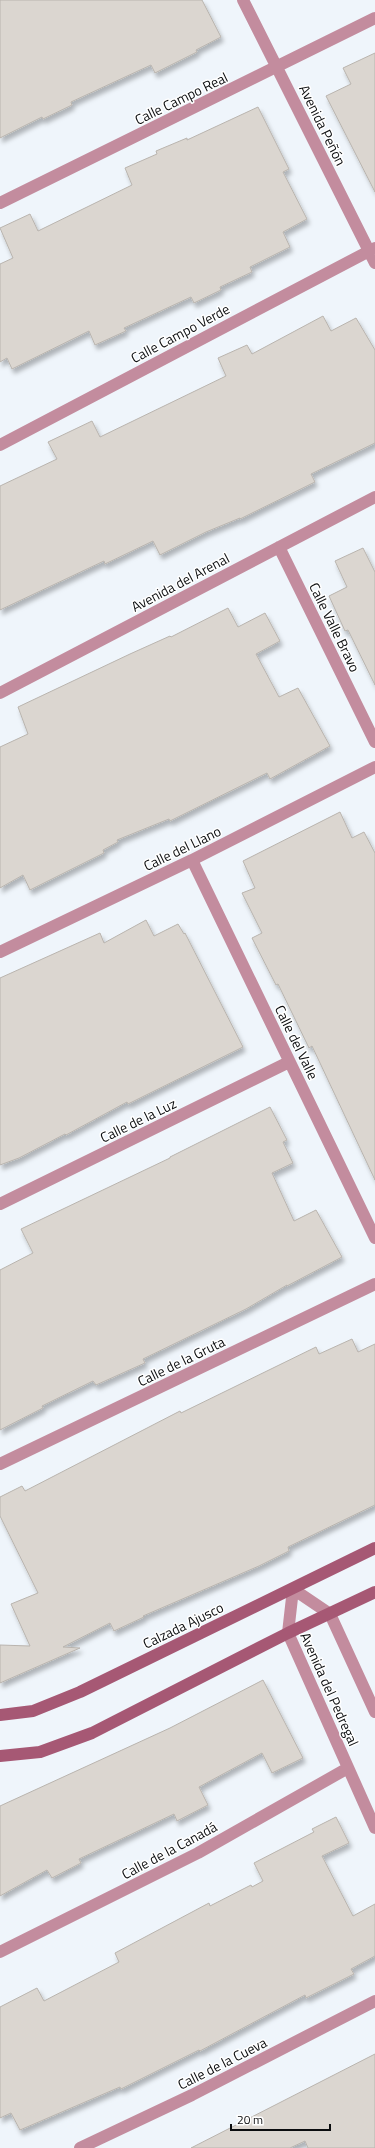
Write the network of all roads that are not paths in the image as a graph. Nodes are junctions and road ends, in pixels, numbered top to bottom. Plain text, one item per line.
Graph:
1 (243, 0) edge
2 (375, 18) edge
3 (278, 67) junction
4 (0, 203) edge
5 (372, 249) edge
6 (375, 263) edge
7 (0, 445) edge
8 (375, 497) edge
9 (279, 547) junction
10 (0, 693) edge
11 (375, 742) edge
12 (375, 767) edge
13 (192, 860) junction
14 (0, 952) edge
15 (289, 1062) junction
16 (0, 1204) edge
17 (375, 1238) edge
18 (375, 1284) edge
19 (0, 1464) edge
20 (375, 1548) edge
21 (293, 1589) junction
22 (375, 1592) edge
23 (330, 1614) junction
24 (288, 1633) junction
25 (375, 1712) edge
26 (0, 1715) edge
27 (0, 1756) edge
28 (348, 1768) junction
29 (375, 1828) edge
30 (0, 1952) edge
31 (375, 2001) edge
32 (80, 2148) edge

1 - 3 street, Avenida Peñón
2 - 3 street, Calle Campo Real
3 - 4 street, Calle Campo Real
3 - 5 street, Avenida Peñón
5 - 6 street, Avenida Peñón
5 - 7 street, Calle Campo Verde
8 - 9 street, Avenida del Arenal
9 - 10 street, Avenida del Arenal
9 - 11 street, Calle Valle Bravo
12 - 13 street, Calle del Llano
13 - 14 street, Calle del Llano
13 - 15 street, Calle del Valle
15 - 16 street, Calle de la Luz
15 - 17 street, Calle del Valle
18 - 19 street, Calle de la Gruta
20 - 21 street, Calzada Ajusco
21 - 23 street
21 - 24 street, Avenida del Pedregal
21 - 26 street, Calzada Ajusco
22 - 23 street
23 - 24 street
23 - 25 street
24 - 27 street
24 - 28 street, Avenida del Pedregal
28 - 29 street, Avenida del Pedregal
28 - 30 street, Calle de la Canadá
31 - 32 street, Calle de la Cueva

